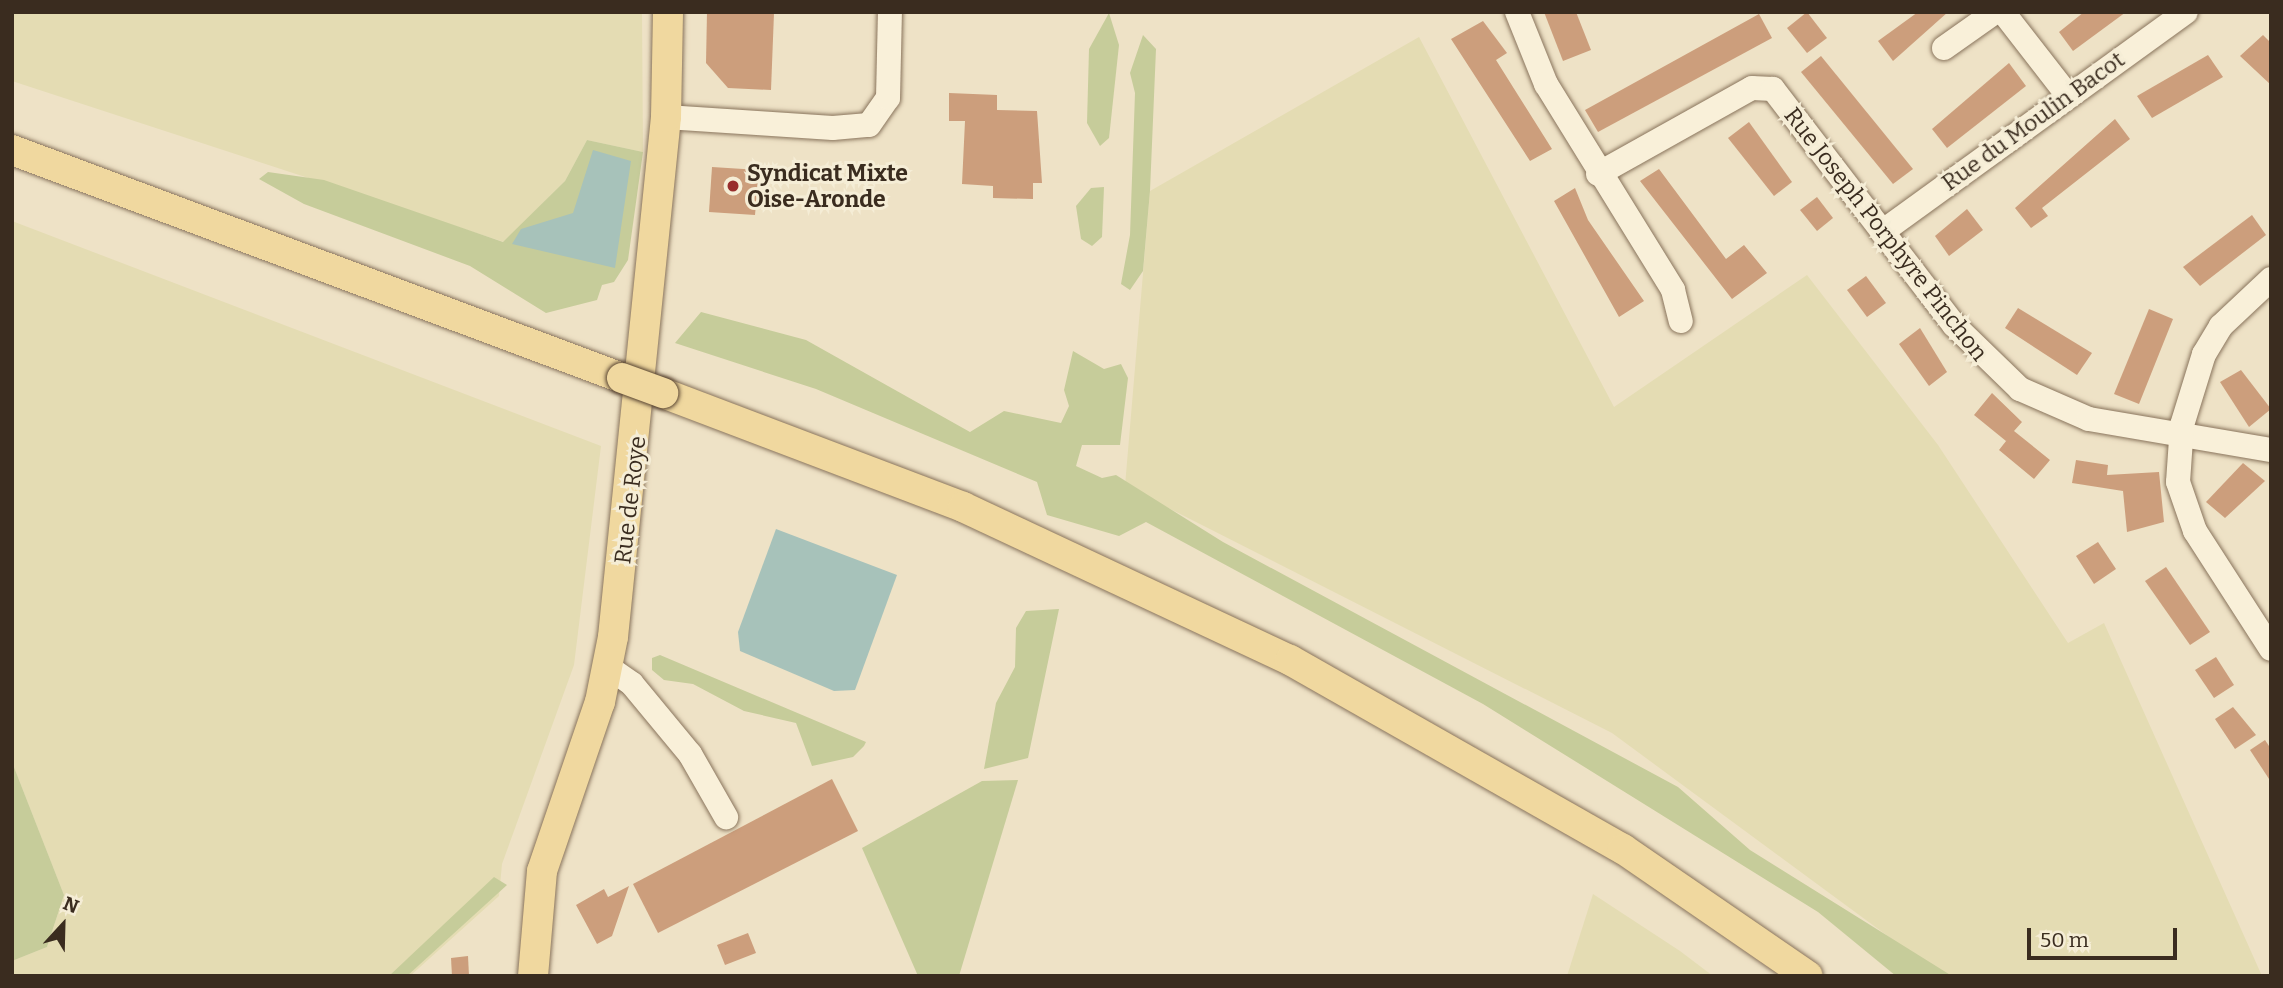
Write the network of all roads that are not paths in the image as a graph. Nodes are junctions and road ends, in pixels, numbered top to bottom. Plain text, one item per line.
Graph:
1 (668, 12) edge
2 (890, 12) edge
3 (1517, 12) edge
4 (1995, 12) edge
5 (2003, 12) edge
6 (2186, 12) edge
7 (1944, 48) dead end
8 (2066, 93) junction
9 (666, 117) junction
10 (12, 150) edge
11 (1598, 174) junction
12 (1882, 232) junction
13 (2271, 279) edge
14 (1681, 321) dead end
15 (2182, 437) junction
16 (2271, 450) edge
17 (2271, 649) edge
18 (608, 667) junction
19 (726, 817) dead end
20 (533, 976) edge
21 (1808, 976) edge

1 - 9 main road, Rue de Roye
2 - 9 street
3 - 11 street
4 - 7 street
5 - 8 street
6 - 8 street, Rue du Moulin Bacot
8 - 12 street, Rue du Moulin Bacot
9 - 18 main road, Rue de Roye
10 - 21 main road, bridge
11 - 12 street, Rue Joseph Porphyre Pinchon
11 - 14 street
12 - 15 street, Rue Joseph Porphyre Pinchon
13 - 15 street
15 - 16 street, Rue Joseph Porphyre Pinchon
15 - 17 street
18 - 19 street
18 - 20 main road, Rue de Roye

